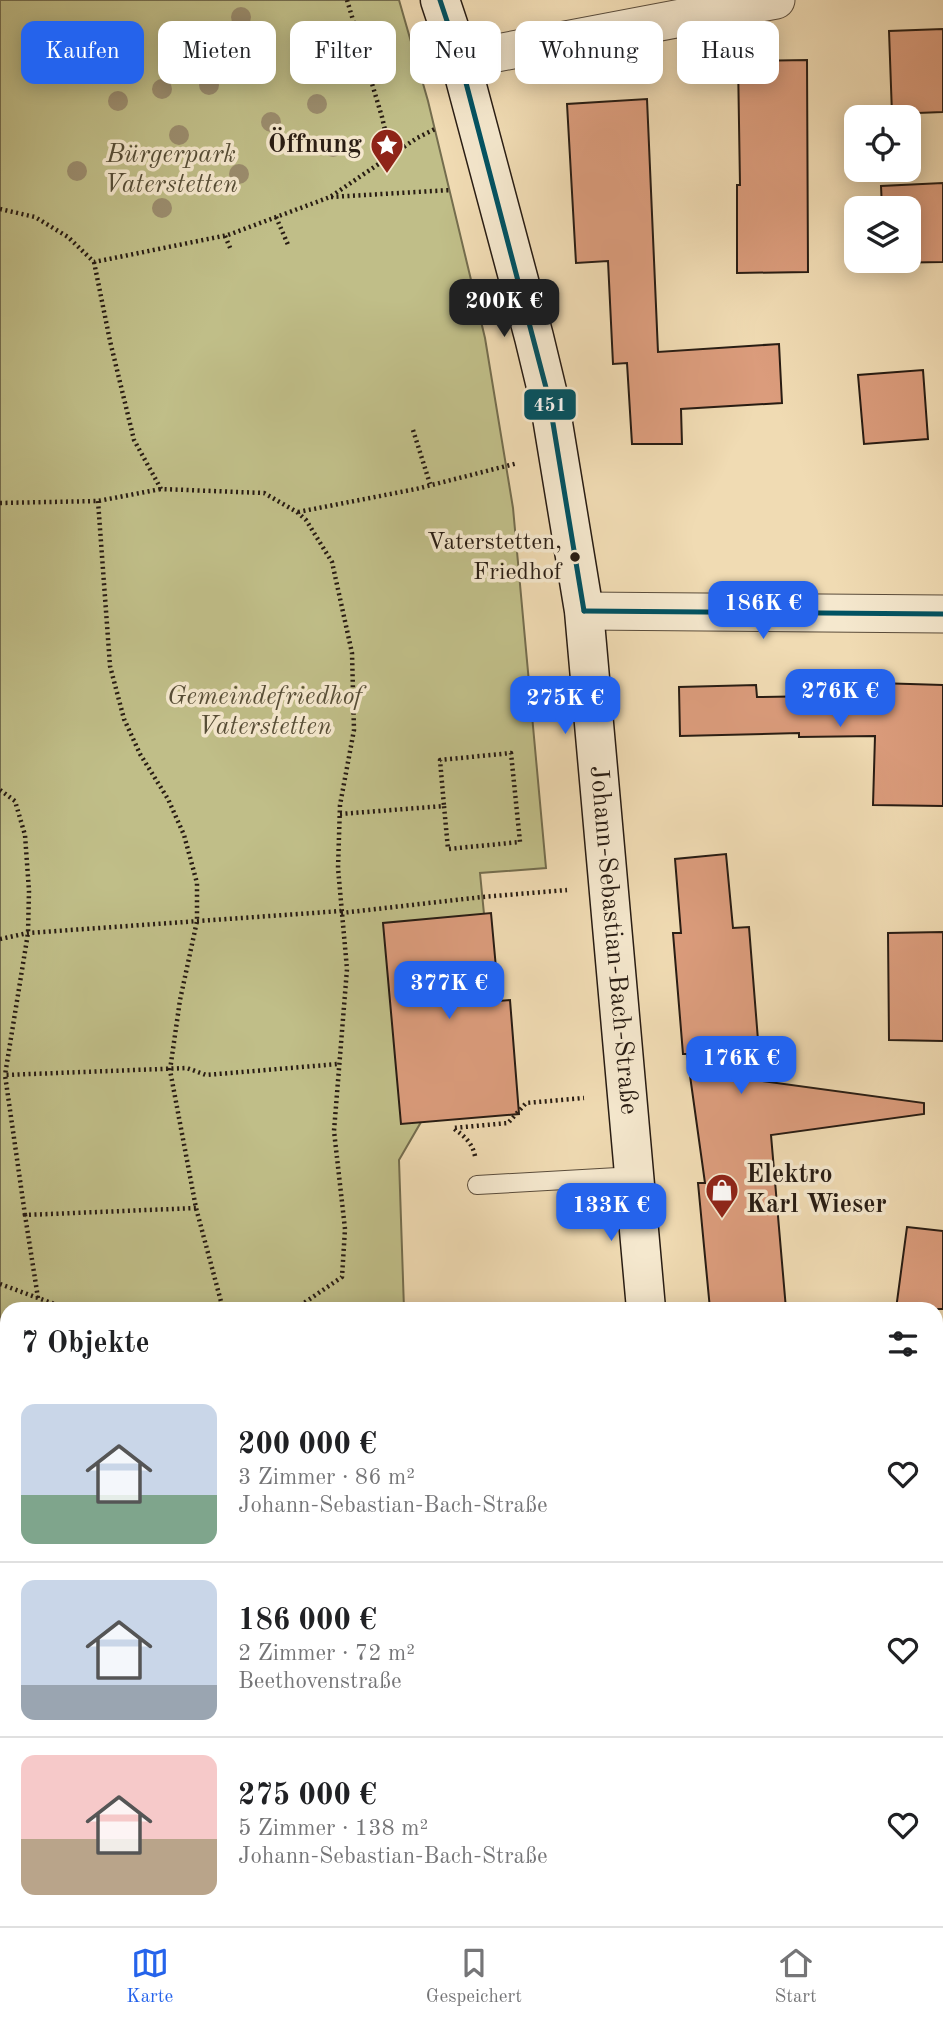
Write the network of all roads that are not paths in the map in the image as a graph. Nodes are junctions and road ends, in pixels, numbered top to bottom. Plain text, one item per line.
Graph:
1 (440, 0) edge
2 (776, 0) edge
3 (447, 21) edge
4 (501, 52) edge
5 (466, 84) edge
6 (584, 611) junction
7 (943, 614) edge
8 (635, 1176) junction
9 (477, 1185) dead end
10 (645, 1302) edge

1 - 3 street, Johann-Sebastian-Bach-Straße
2 - 4 street
5 - 6 street, Johann-Sebastian-Bach-Straße
6 - 7 street
6 - 8 street, Johann-Sebastian-Bach-Straße
8 - 9 lane
8 - 10 street, Johann-Sebastian-Bach-Straße

